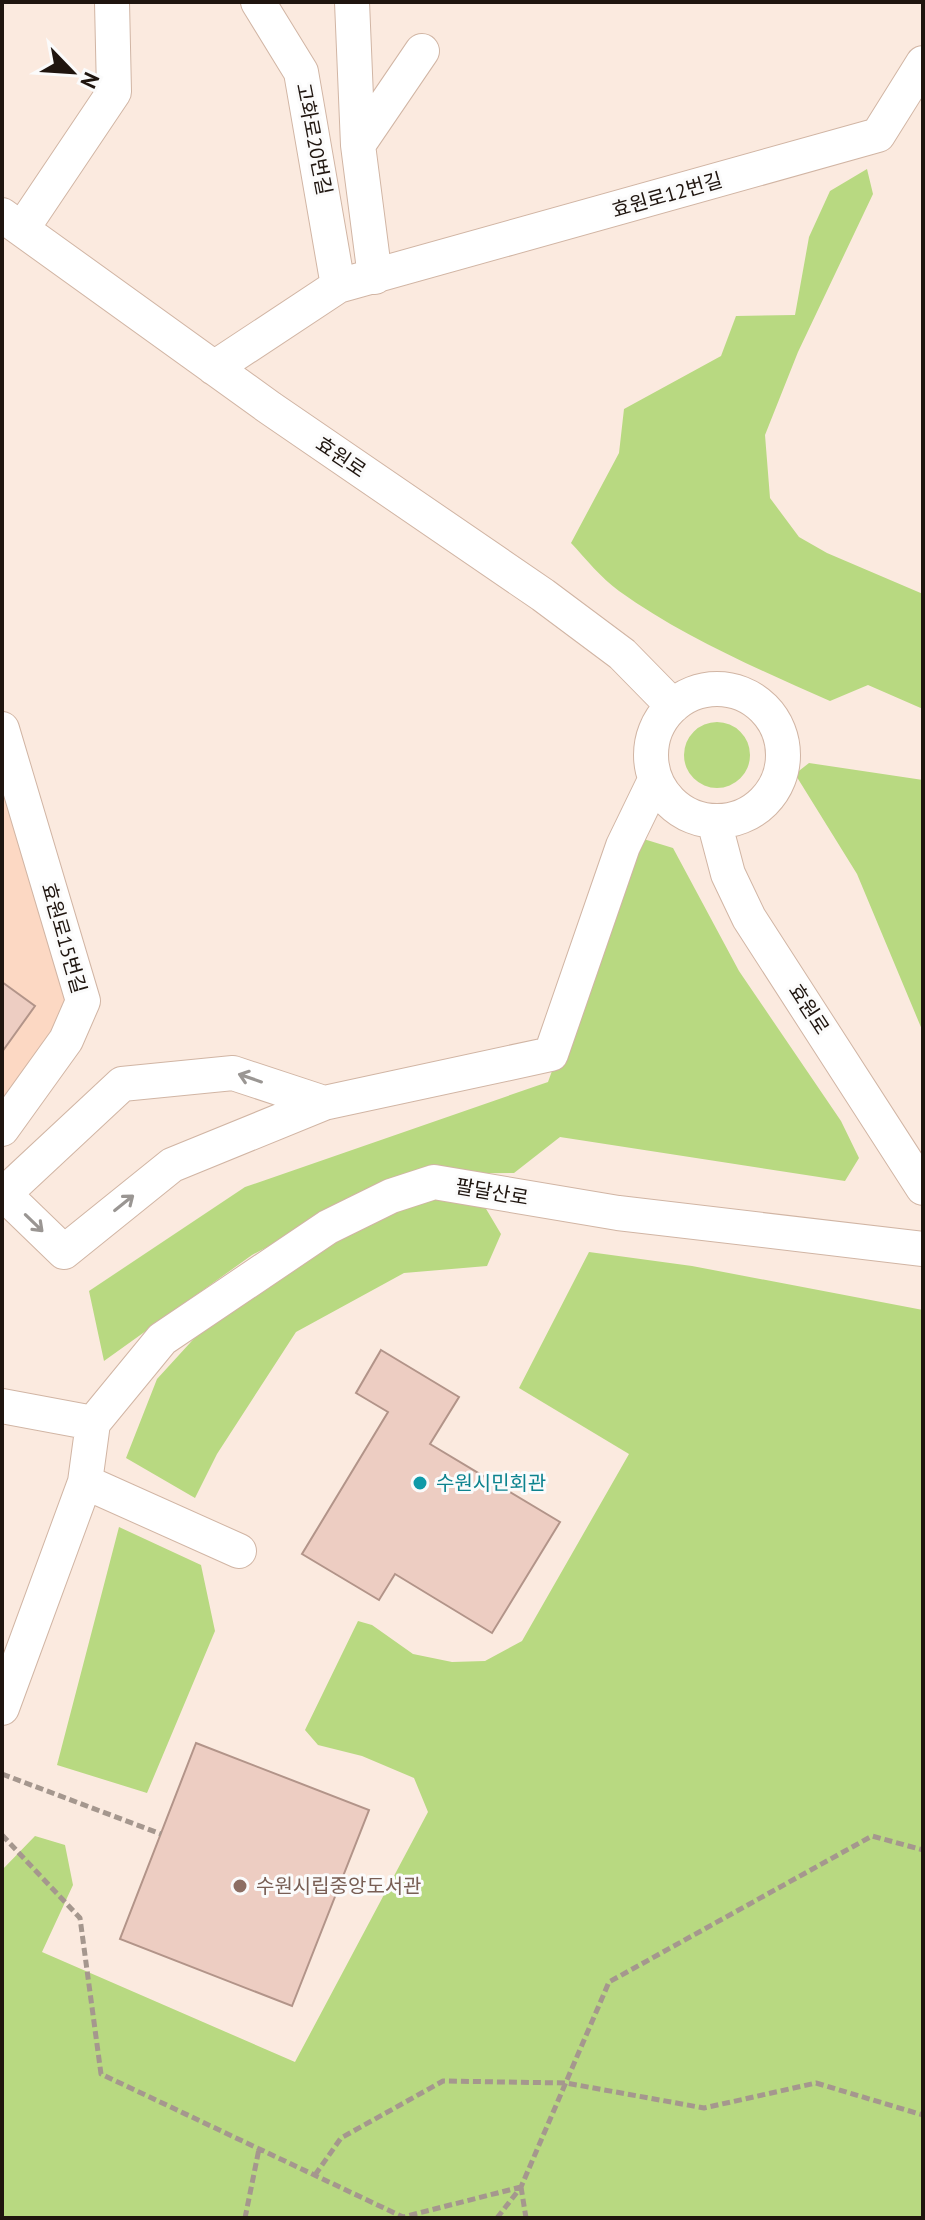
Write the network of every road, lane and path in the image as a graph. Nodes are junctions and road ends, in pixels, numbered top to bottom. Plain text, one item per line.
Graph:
1 (112, 2) edge
2 (258, 2) edge
3 (352, 2) edge
4 (422, 51) dead end
5 (923, 63) edge
6 (358, 145) junction
7 (12, 222) edge
8 (375, 277) junction
9 (338, 286) junction
10 (214, 368) junction
11 (673, 706) junction
12 (2, 729) edge
13 (655, 780) junction
14 (714, 821) junction
15 (324, 1103) junction
16 (2, 1129) edge
17 (923, 1188) edge
18 (923, 1249) edge
19 (2, 1406) edge
20 (93, 1423) junction
21 (85, 1482) junction
22 (239, 1551) dead end
23 (2, 1708) edge
24 (2, 1774) edge
25 (161, 1834) dead end
26 (2, 1835) edge
27 (923, 1850) edge
28 (566, 2083) junction
29 (923, 2115) edge
30 (259, 2149) junction
31 (315, 2175) junction
32 (521, 2187) junction
33 (245, 2218) edge
34 (497, 2218) edge
35 (526, 2218) edge

1 - 7 street
2 - 9 street, 고화로20번길
3 - 6 street
4 - 6 street
5 - 8 street, 효원로12번길
6 - 8 street
7 - 10 street, 효원로
8 - 9 street, 효원로12번길
9 - 10 street, 효원로12번길
10 - 11 street, 효원로
11 - 13 street
11 - 14 street
12 - 16 street, 효원로15번길
13 - 14 street
13 - 15 street
14 - 17 street, 효원로
15 -> 15 street
18 - 20 street, 팔달산로
19 - 20 street
20 - 21 street
21 - 22 street
21 - 23 street
24 - 25 path
26 - 30 path
27 - 28 path
28 - 29 path
28 - 31 path
28 - 32 path
30 - 31 path
30 - 33 path
31 - 32 path
32 - 34 path
32 - 35 path

